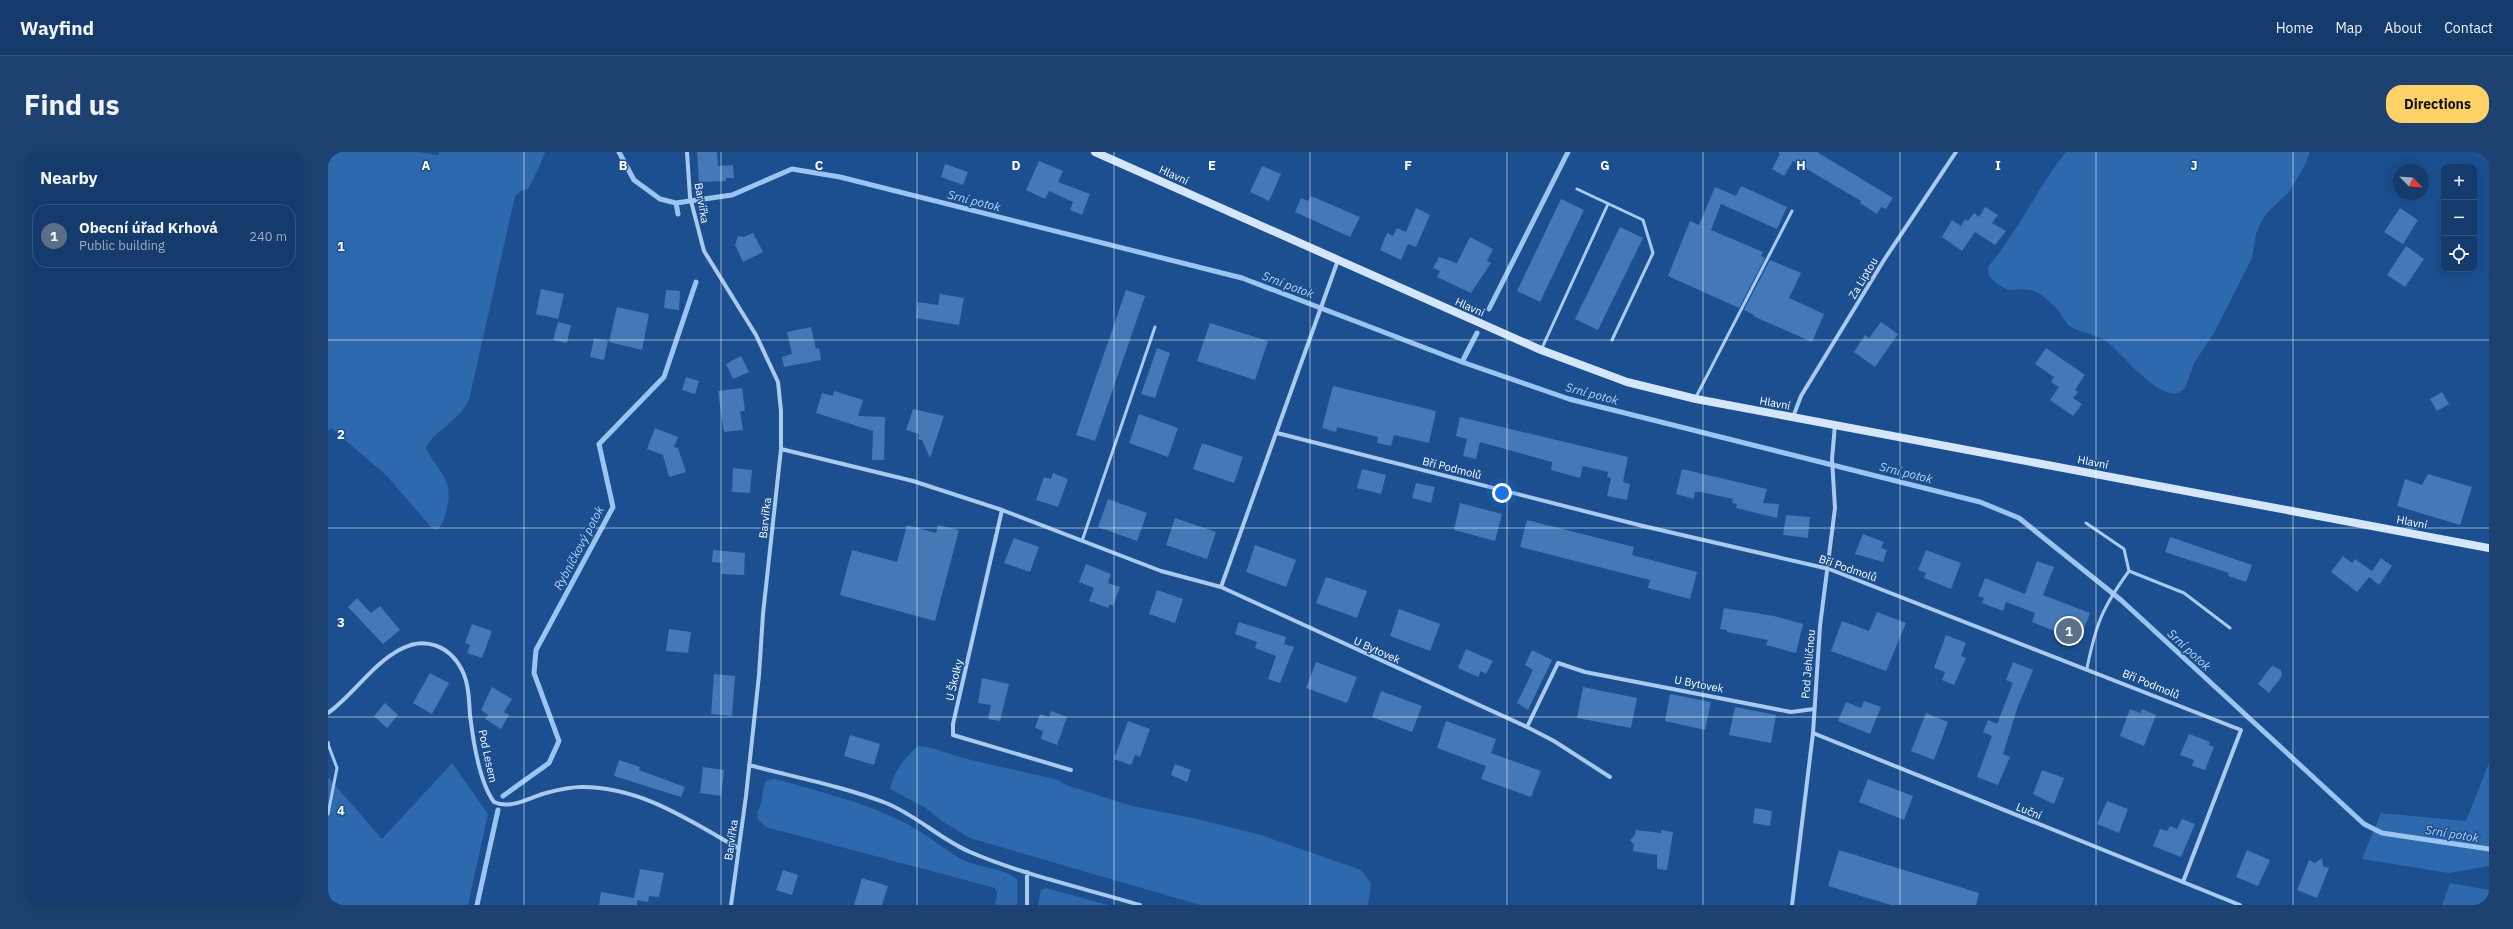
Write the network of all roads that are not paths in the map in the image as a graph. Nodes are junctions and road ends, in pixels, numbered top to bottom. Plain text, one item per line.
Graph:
1 (687, 152) edge
2 (1095, 152) edge
3 (1956, 152) edge
4 (1577, 189) dead end
5 (1608, 204) junction
6 (1792, 211) dead end
7 (1338, 260) junction
8 (1155, 327) dead end
9 (1612, 340) dead end
10 (1541, 350) junction
11 (1696, 399) junction
12 (1793, 417) junction
13 (1835, 425) junction
14 (1277, 433) junction
15 (781, 449) junction
16 (1002, 510) junction
17 (2086, 523) dead end
18 (1082, 541) junction
19 (2489, 548) edge
20 (1829, 569) junction
21 (2129, 571) junction
22 (1221, 587) junction
23 (2230, 628) dead end
24 (2087, 668) junction
25 (1814, 709) junction
26 (328, 713) edge
27 (1526, 727) junction
28 (1813, 733) junction
29 (328, 744) edge
30 (749, 765) junction
31 (1071, 770) dead end
32 (1610, 777) dead end
33 (328, 814) edge
34 (738, 848) junction
35 (1027, 872) junction
36 (2183, 882) junction
37 (731, 905) edge
38 (1027, 905) edge
39 (1140, 905) edge
40 (1792, 905) edge
41 (2240, 905) edge

1 - 15 street, Barvířka
2 - 7 street, Hlavní
3 - 12 street, Za Liptou
4 - 5 lane
5 - 9 lane
5 - 10 lane
6 - 11 lane
7 - 10 street, Hlavní
7 - 14 street
8 - 18 lane
10 - 11 street, Hlavní
11 - 12 street, Hlavní
12 - 13 street, Hlavní
13 - 19 street, Hlavní
13 - 20 street, Pod Jehličnou
14 - 20 street, Bří Podmolů
14 - 22 street
15 - 16 street
15 - 30 street, Barvířka
16 - 18 street
16 - 31 street, U Školky
17 - 21 lane
18 - 22 street
20 - 24 street, Bří Podmolů
20 - 25 street, Pod Jehličnou
21 - 23 lane
21 - 24 lane
22 - 27 street, U Bytovek
24 - 36 street, Bří Podmolů
25 - 27 street, U Bytovek
25 - 28 street, Pod Jehličnou
26 - 34 street, Pod Lesem
27 - 32 street, U Bytovek
28 - 36 street, Luční
28 - 40 street, Pod Jehličnou
29 - 33 lane
30 - 34 street, Barvířka
30 - 35 street
34 - 37 street, Barvířka
35 - 38 street
35 - 39 street
36 - 41 street, Luční

